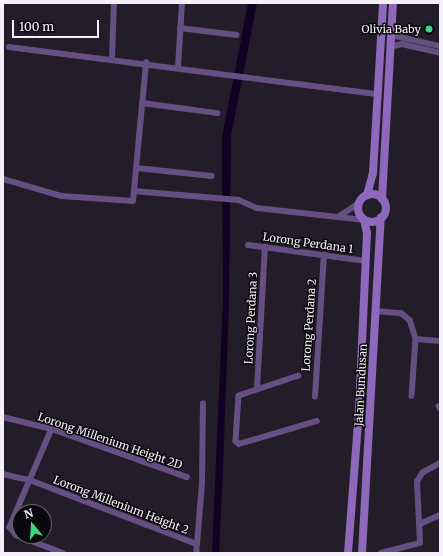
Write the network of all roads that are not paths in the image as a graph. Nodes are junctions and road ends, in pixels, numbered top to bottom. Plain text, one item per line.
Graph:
1 (114, 3) edge
2 (182, 3) edge
3 (383, 3) edge
4 (393, 3) edge
5 (180, 28) junction
6 (237, 35) dead end
7 (391, 35) junction
8 (440, 46) edge
9 (9, 47) dead end
10 (390, 47) junction
11 (440, 53) edge
12 (112, 59) junction
13 (146, 63) junction
14 (178, 67) junction
15 (379, 78) junction
16 (378, 94) junction
17 (142, 103) junction
18 (218, 113) dead end
19 (137, 168) junction
20 (212, 176) dead end
21 (3, 179) edge
22 (134, 191) junction
23 (367, 195) junction
24 (382, 199) junction
25 (358, 204) junction
26 (341, 215) junction
27 (381, 218) junction
28 (364, 220) junction
29 (248, 245) dead end
30 (265, 247) junction
31 (324, 255) junction
32 (366, 261) junction
33 (376, 311) junction
34 (416, 339) junction
35 (440, 341) edge
36 (299, 376) dead end
37 (257, 389) junction
38 (412, 396) dead end
39 (315, 397) dead end
40 (203, 404) dead end
41 (3, 417) edge
42 (317, 421) dead end
43 (52, 429) junction
44 (440, 462) edge
45 (3, 474) edge
46 (187, 477) dead end
47 (30, 480) junction
48 (440, 515) edge
49 (420, 524) junction
50 (197, 544) junction
51 (62, 553) edge
52 (197, 553) edge
53 (348, 553) edge
54 (362, 553) edge
55 (381, 553) edge

1 - 12 street
2 - 5 street
3 - 15 main road
4 - 7 main road, Jalan Bundusan
5 - 6 street
5 - 14 street
7 - 8 street
7 - 10 main road, Jalan Bundusan
7 - 15 main road
9 - 12 street
10 - 11 street
10 - 24 main road, Jalan Bundusan
12 - 13 street
13 - 14 street
13 - 17 street
14 - 16 street
15 - 16 main road
16 - 23 main road
17 - 18 street
17 - 19 street
19 - 20 street
19 - 22 street
21 - 22 street
22 - 26 street
23 - 24 main road
23 - 25 main road
24 - 27 main road, Jalan Bundusan
25 - 26 street
25 - 28 main road, Jalan Bundusan
26 - 28 street
27 - 28 main road
27 - 33 main road, Jalan Bundusan
28 - 32 main road, Jalan Bundusan
29 - 30 street, Lorong Perdana 1
30 - 31 street, Lorong Perdana 1
30 - 37 street, Lorong Perdana 3
31 - 32 street, Lorong Perdana 1
31 - 39 street, Lorong Perdana 2
32 - 53 main road, Jalan Bundusan
33 - 34 street
33 - 54 main road, Jalan Bundusan
34 - 35 street
34 - 38 street
36 - 37 street
37 - 42 street
40 - 50 street
41 - 43 street, Lorong Millenium Height 2D
43 - 46 street, Lorong Millenium Height 2D
43 - 47 street
44 - 49 street
45 - 47 street, Lorong Millenium Height 2
47 - 50 street, Lorong Millenium Height 2
47 - 51 street
48 - 49 street
49 - 55 street
50 - 52 street, Lorong Millenium Height 2

